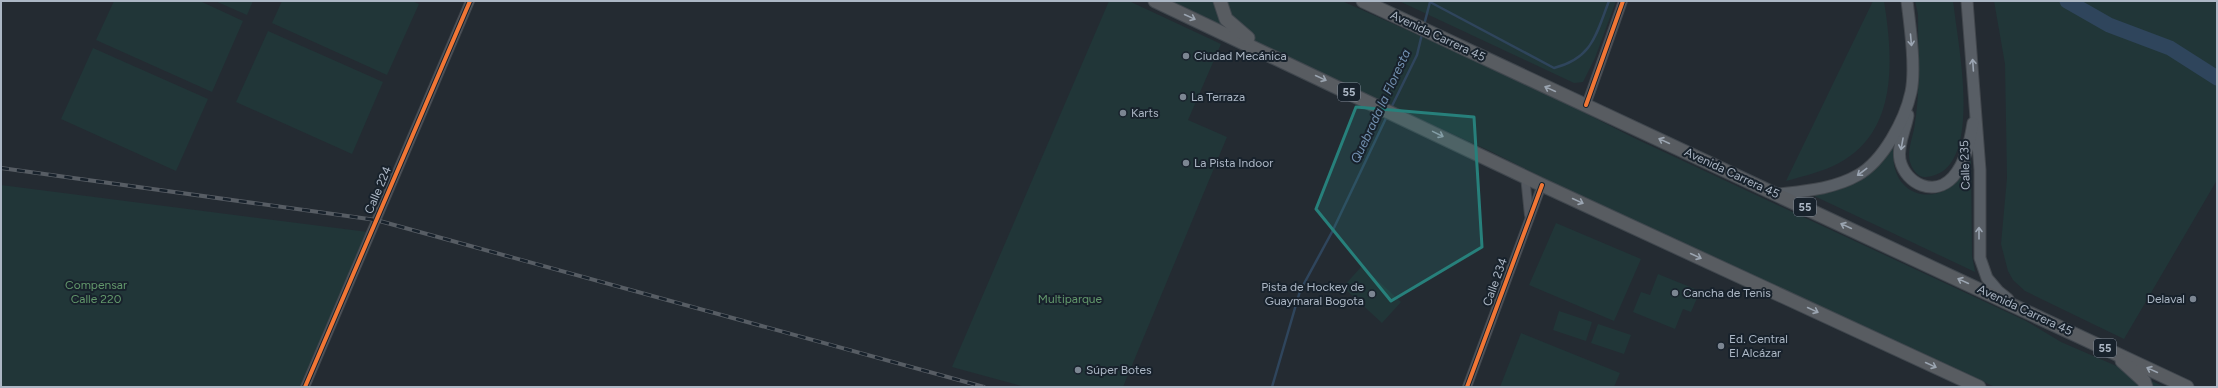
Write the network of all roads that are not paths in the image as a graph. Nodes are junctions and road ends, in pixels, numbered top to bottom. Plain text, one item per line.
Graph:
1 (470, 1) edge
2 (1155, 1) edge
3 (1220, 1) edge
4 (1363, 1) edge
5 (1623, 1) edge
6 (1907, 1) edge
7 (1967, 1) edge
8 (1295, 67) junction
9 (1911, 92) junction
10 (1976, 104) junction
11 (1586, 105) junction
12 (1525, 176) junction
13 (1542, 185) junction
14 (1778, 194) junction
15 (1530, 216) junction
16 (2024, 310) junction
17 (2110, 351) junction
18 (305, 387) edge
19 (1467, 387) edge
20 (1979, 387) edge
21 (2146, 387) edge
22 (2187, 387) edge

1 - 18 street, Calle 224
2 -> 8 highway, 55
3 - 8 highway
11 -> 4 highway, Avenida Carrera 45 / 55
5 - 11 street
6 -> 9 main road
10 -> 7 main road, Calle 235
8 -> 12 highway, 55
9 -> 10 main road
9 -> 14 main road
16 -> 10 main road, Calle 235
14 -> 11 highway, Avenida Carrera 45 / 55
12 - 13 highway, 55
12 - 15 street
13 - 15 street, Calle 234
13 -> 20 highway, 55
16 -> 14 highway, Avenida Carrera 45 / 55
15 - 19 street, Calle 234
16 - 17 highway, Avenida Carrera 45 / 55
17 - 21 highway
22 -> 17 highway, Avenida Carrera 45 / 55

